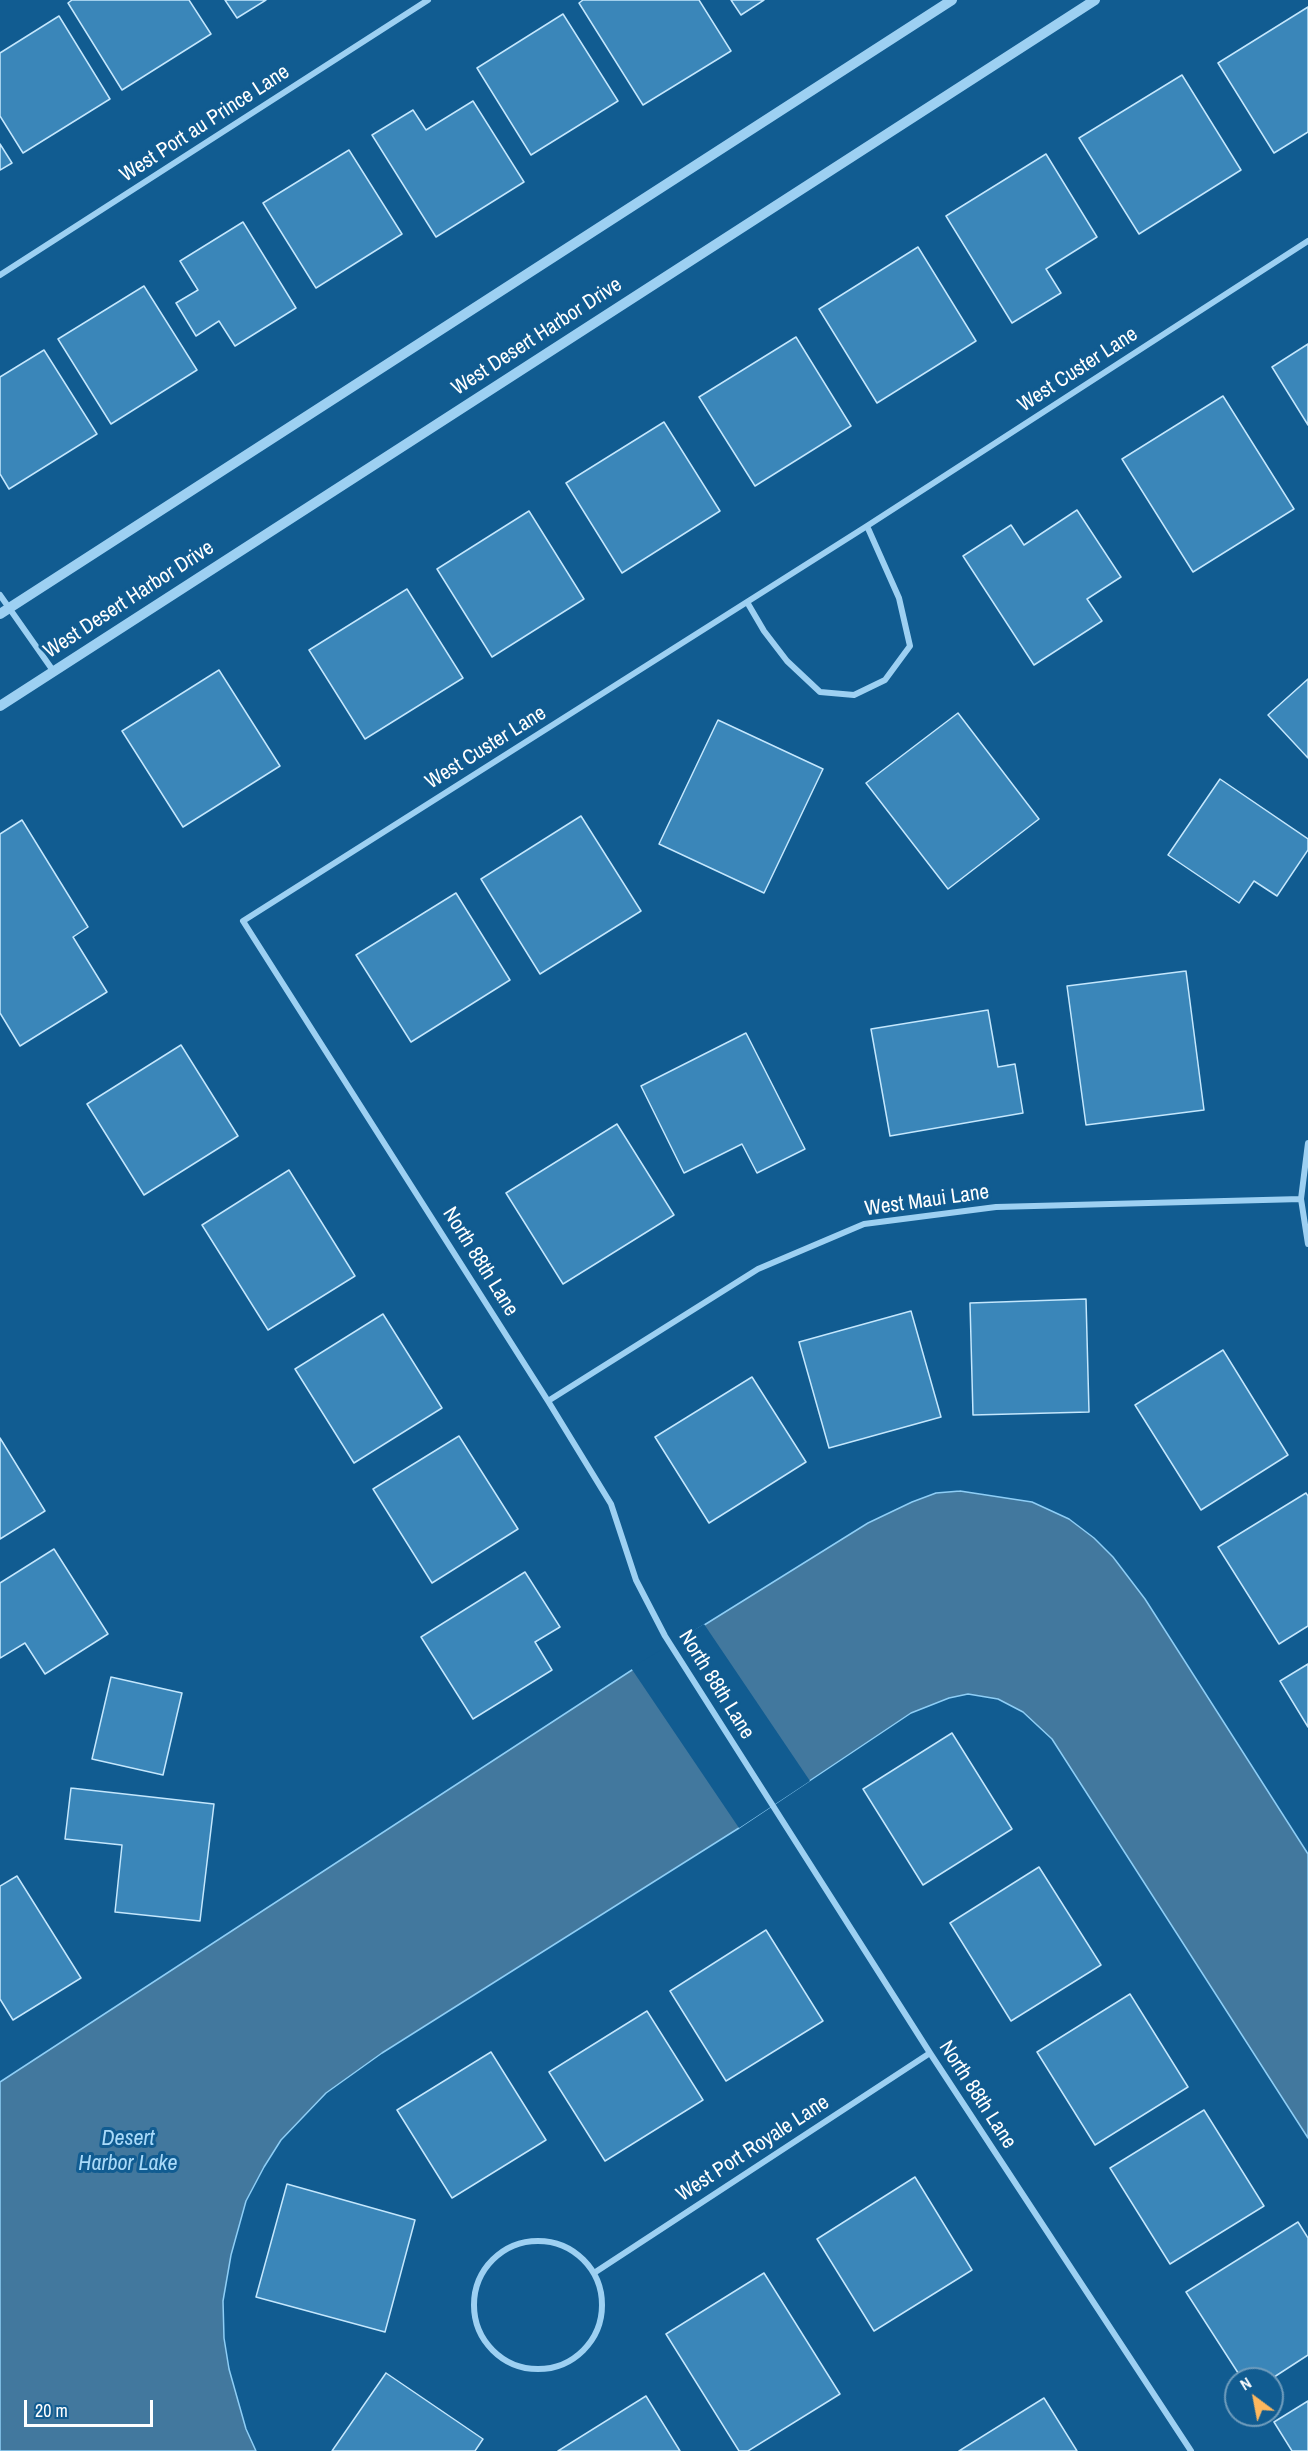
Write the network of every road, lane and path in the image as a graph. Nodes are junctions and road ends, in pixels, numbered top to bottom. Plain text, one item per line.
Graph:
1 (428, 0) edge
2 (952, 0) edge
3 (1095, 0) edge
4 (1308, 242) edge
5 (0, 275) edge
6 (867, 526) junction
7 (0, 595) edge
8 (747, 602) junction
9 (10, 607) junction
10 (0, 614) edge
11 (54, 672) junction
12 (0, 706) edge
13 (243, 921) joint
14 (1308, 1143) edge
15 (1301, 1198) junction
16 (1308, 1244) edge
17 (548, 1401) junction
18 (930, 2053) junction
19 (594, 2273) junction
20 (1191, 2451) edge

1 - 5 street, West Port au Prince Lane
2 - 9 street
3 - 11 street, West Desert Harbor Drive
4 - 6 street, West Custer Lane
6 - 8 street, West Custer Lane
6 - 8 street
7 - 9 street
8 - 13 street, West Custer Lane
9 - 10 street
9 - 11 street
11 - 12 street, West Desert Harbor Drive
13 - 17 street, North 88th Lane
14 - 15 street
15 - 16 street
15 - 17 street, West Maui Lane
17 - 18 street, North 88th Lane
18 - 19 street, West Port Royale Lane
18 - 20 street, North 88th Lane
19 - 19 street

